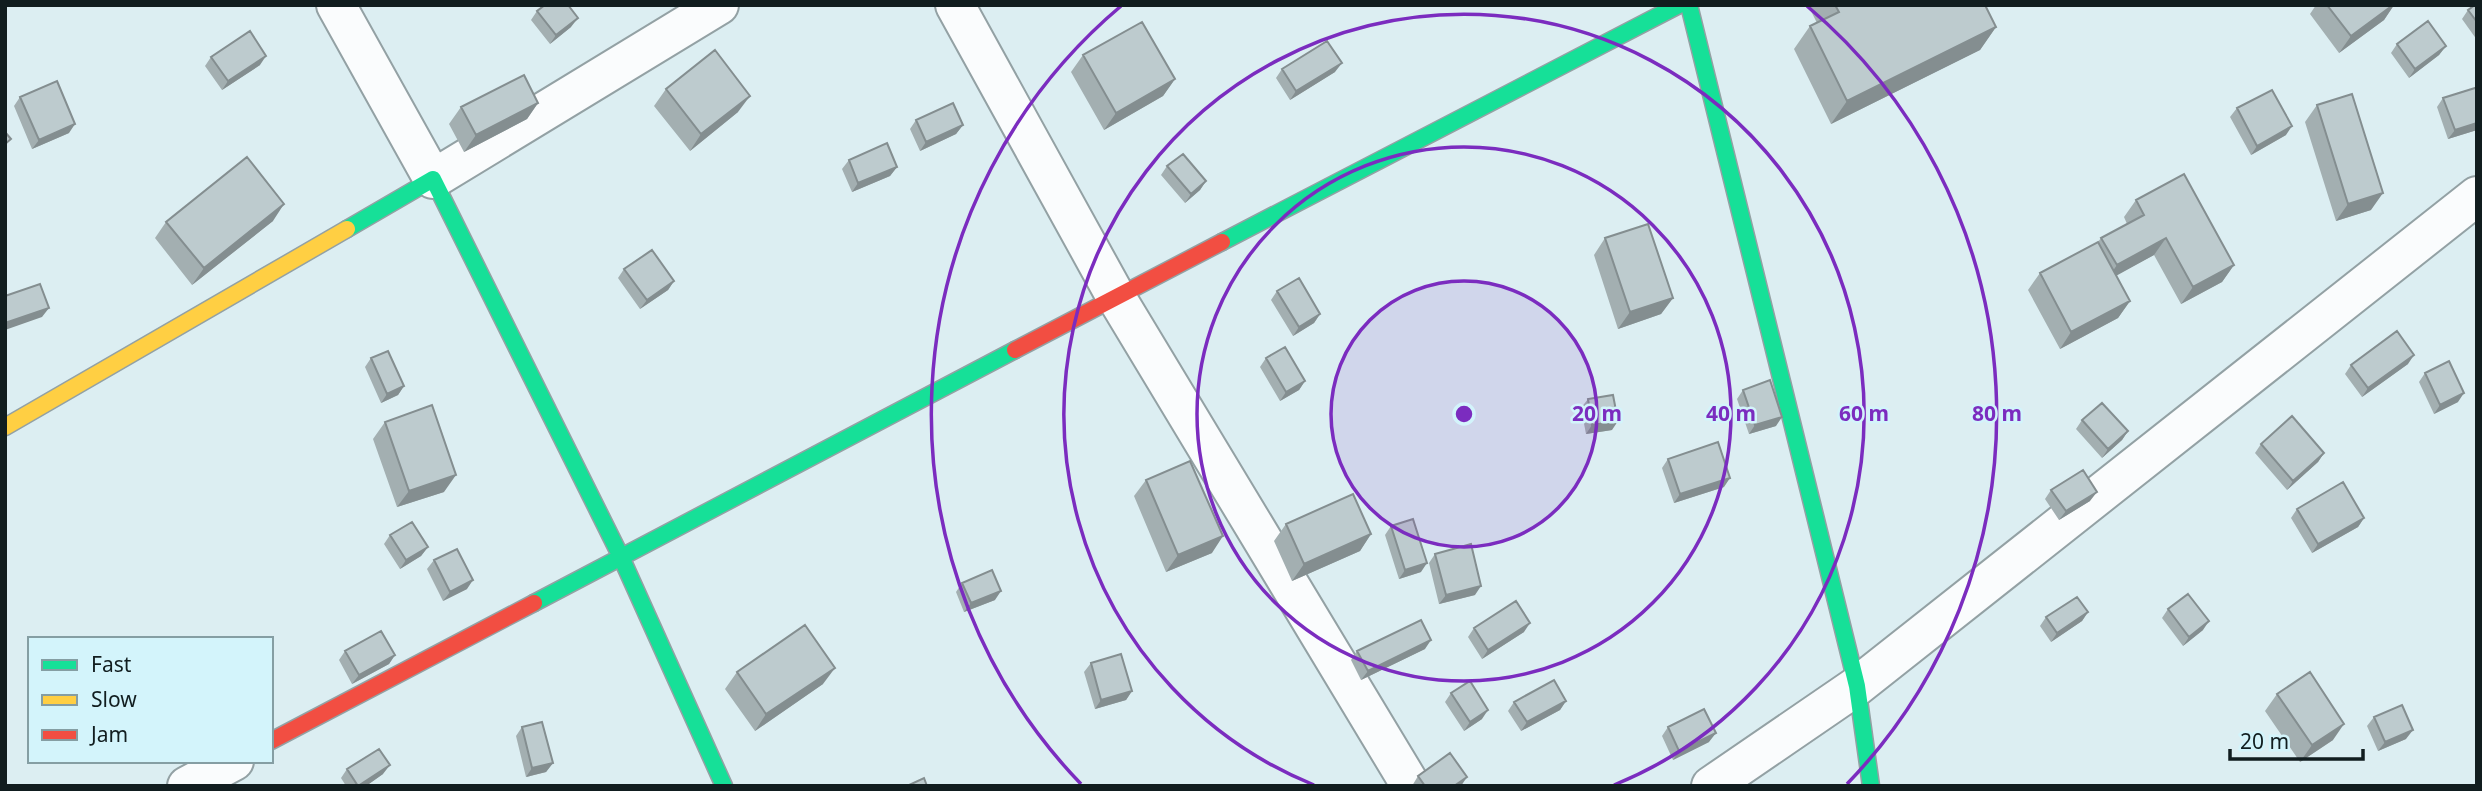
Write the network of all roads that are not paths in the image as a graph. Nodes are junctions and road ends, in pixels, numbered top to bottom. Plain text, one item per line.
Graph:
1 (336, 5) edge
2 (719, 5) edge
3 (955, 5) edge
4 (1679, 5) edge
5 (1689, 5) edge
6 (433, 179) junction
7 (2477, 196) edge
8 (1116, 297) junction
9 (5, 427) edge
10 (621, 557) junction
11 (1857, 686) junction
12 (273, 740) edge
13 (230, 763) edge
14 (187, 786) edge
15 (724, 786) edge
16 (1411, 786) edge
17 (1711, 786) edge
18 (1871, 786) edge

1 - 6 street
2 - 6 street
3 - 8 street
4 - 8 street
5 - 11 street
6 - 9 street
6 - 10 street
7 - 11 street
8 - 10 street
8 - 16 street
10 - 12 street
10 - 15 street
11 - 17 street
11 - 18 street
13 - 14 street

